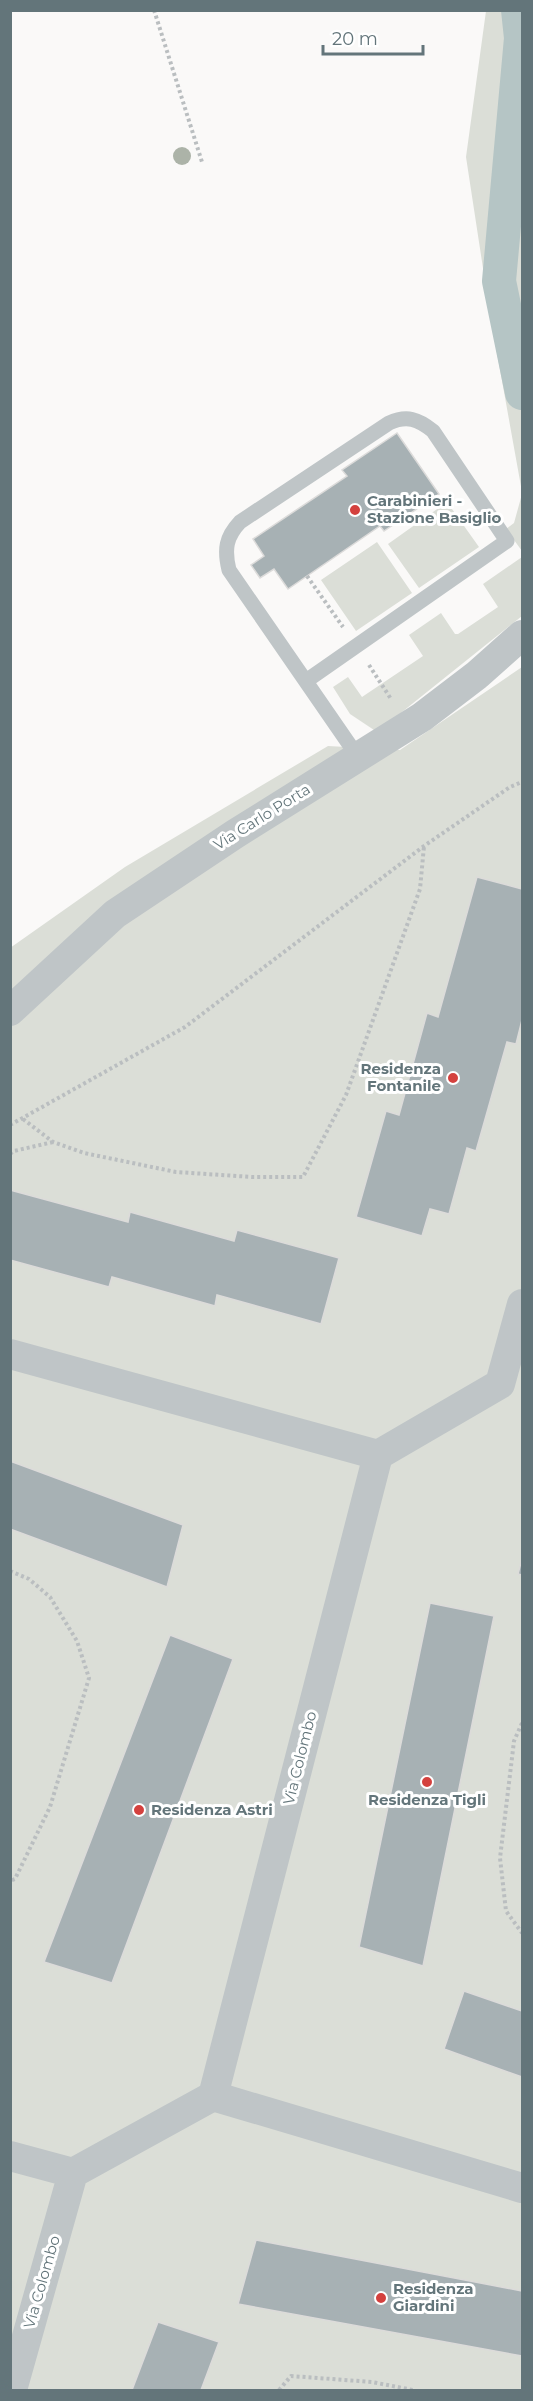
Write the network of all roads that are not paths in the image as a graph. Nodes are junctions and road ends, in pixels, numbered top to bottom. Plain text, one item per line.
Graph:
1 (522, 635) edge
2 (306, 681) junction
3 (358, 757) junction
4 (10, 1011) edge
5 (522, 1304) edge
6 (10, 1354) edge
7 (511, 1387) edge
8 (378, 1455) junction
9 (213, 2096) junction
10 (10, 2156) edge
11 (73, 2173) junction
12 (522, 2188) edge
13 (12, 2391) edge

1 - 3 street, Via Carlo Porta
2 - 2 lane
2 - 3 lane
3 - 4 street, Via Carlo Porta
5 - 7 street
6 - 8 street
7 - 8 street
8 - 9 street, Via Colombo
9 - 11 street
9 - 12 street
10 - 11 street
11 - 13 street, Via Colombo

